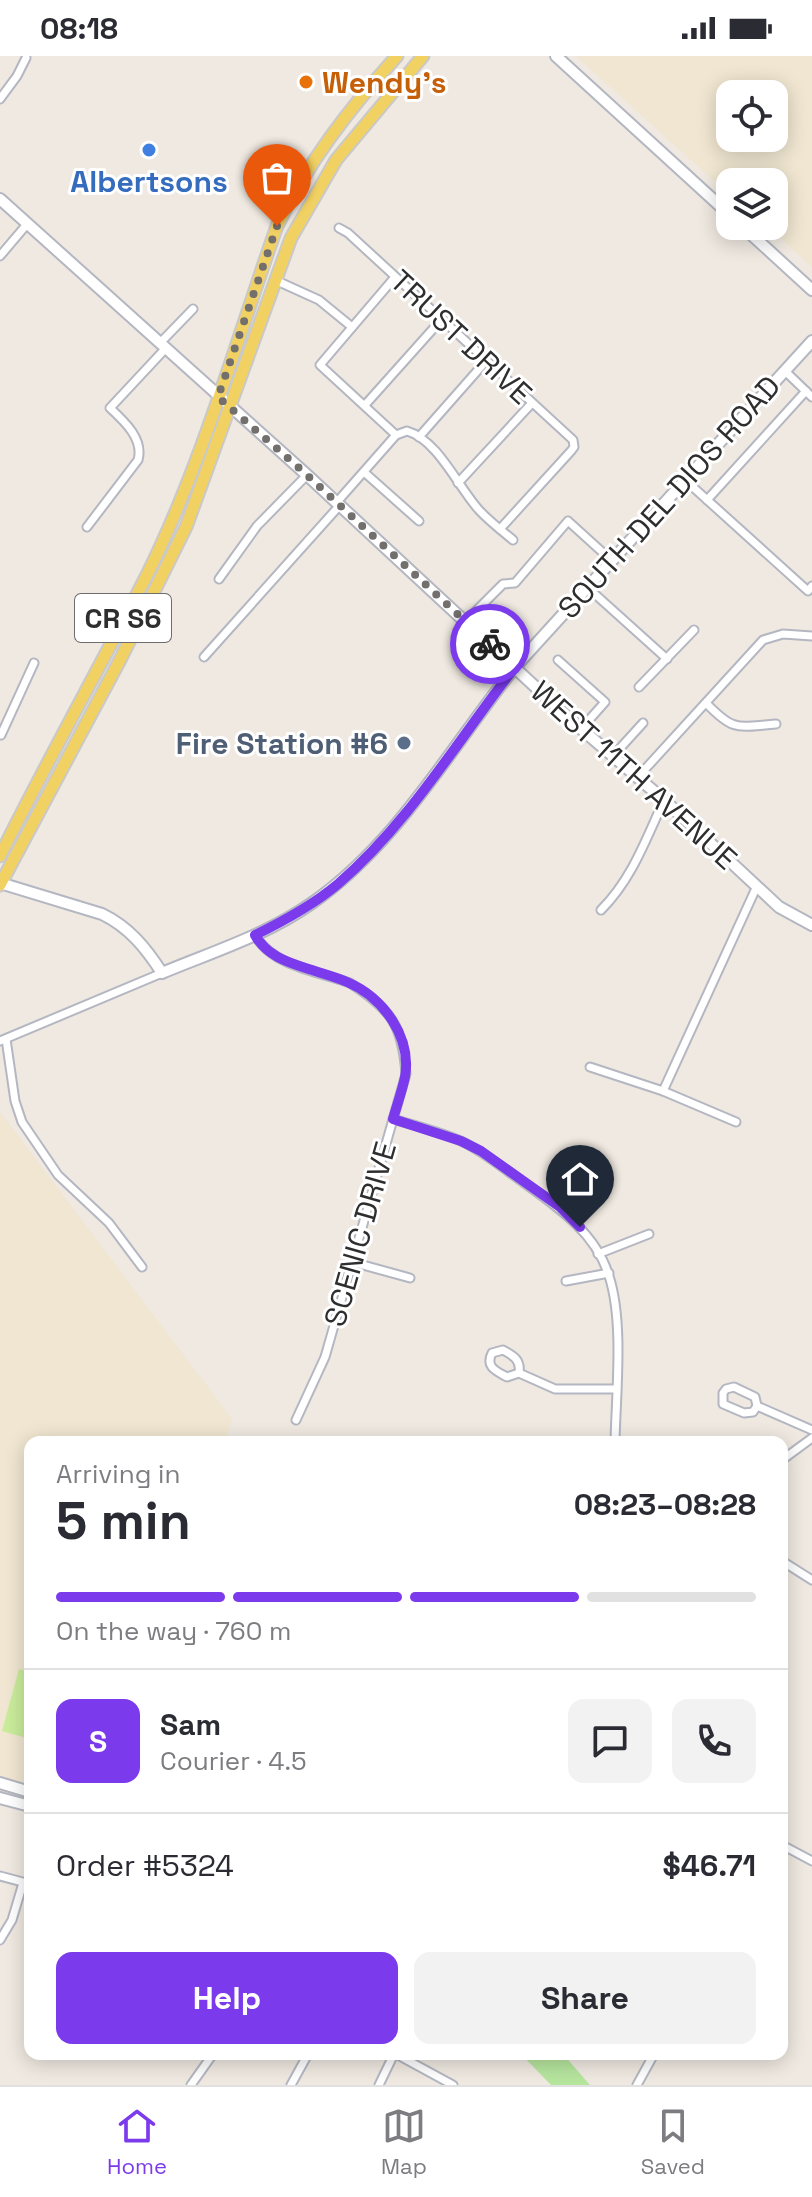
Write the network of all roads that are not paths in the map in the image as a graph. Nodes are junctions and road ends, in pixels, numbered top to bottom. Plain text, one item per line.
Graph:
1 (397, 56) edge
2 (423, 56) edge
3 (556, 56) edge
4 (26, 58) dead end
5 (0, 99) edge
6 (0, 199) edge
7 (716, 202) edge
8 (28, 223) junction
9 (339, 228) dead end
10 (757, 240) edge
11 (0, 256) edge
12 (395, 277) junction
13 (275, 280) junction
14 (812, 290) edge
15 (193, 309) dead end
16 (441, 320) junction
17 (352, 327) junction
18 (812, 341) edge
19 (164, 345) junction
20 (486, 361) junction
21 (785, 371) junction
22 (809, 394) edge
23 (218, 397) junction
24 (532, 403) junction
25 (365, 405) junction
26 (229, 407) junction
27 (396, 435) junction
28 (419, 437) junction
29 (364, 472) junction
30 (307, 475) junction
31 (684, 479) junction
32 (458, 483) junction
33 (707, 500) junction
34 (338, 504) junction
35 (419, 521) dead end
36 (87, 527) dead end
37 (500, 529) junction
38 (513, 540) dead end
39 (611, 560) junction
40 (219, 579) dead end
41 (812, 586) edge
42 (587, 587) junction
43 (466, 621) junction
44 (694, 630) dead end
45 (812, 636) edge
46 (204, 657) dead end
47 (667, 659) junction
48 (558, 660) dead end
49 (34, 663) dead end
50 (515, 667) junction
51 (639, 687) dead end
52 (706, 703) junction
53 (4, 719) edge
54 (643, 723) dead end
55 (776, 724) dead end
56 (581, 729) junction
57 (1, 735) edge
58 (612, 757) junction
59 (637, 778) junction
60 (664, 800) junction
61 (0, 856) edge
62 (0, 884) edge
63 (757, 886) junction
64 (601, 910) dead end
65 (812, 925) edge
66 (255, 935) junction
67 (162, 973) junction
68 (3, 1040) edge
69 (590, 1067) dead end
70 (663, 1091) junction
71 (393, 1119) junction
72 (736, 1122) dead end
73 (649, 1234) dead end
74 (598, 1254) junction
75 (352, 1262) junction
76 (142, 1267) dead end
77 (609, 1273) junction
78 (410, 1278) dead end
79 (566, 1281) dead end
80 (519, 1373) junction
81 (616, 1389) junction
82 (757, 1406) junction
83 (296, 1420) dead end
84 (812, 1430) edge
85 (615, 1436) edge
86 (812, 1438) edge
87 (788, 1456) edge
88 (788, 1565) edge
89 (812, 1580) edge
90 (0, 1783) edge
91 (24, 1790) edge
92 (0, 1798) edge
93 (24, 1804) edge
94 (788, 1848) edge
95 (812, 1861) edge
96 (0, 1876) edge
97 (24, 1883) edge
98 (24, 1891) edge
99 (0, 1940) edge
100 (209, 2060) edge
101 (305, 2060) edge
102 (392, 2060) edge
103 (406, 2060) edge
104 (651, 2060) edge
105 (191, 2085) edge
106 (291, 2085) edge
107 (379, 2085) edge
108 (453, 2085) edge
109 (637, 2085) edge

1 - 23 main road, CR S6
2 - 13 main road, CR S6
3 - 7 street
4 - 5 street
6 - 8 street, WEST 11TH AVENUE
8 - 11 street
8 - 19 street, WEST 11TH AVENUE
9 - 12 street, TRUST DRIVE
10 - 14 street
12 - 16 street, TRUST DRIVE
12 - 17 street
13 - 17 street
13 - 26 main road, CR S6
15 - 19 street
16 - 20 street, TRUST DRIVE
16 - 25 street
17 - 25 street
18 - 21 street, SOUTH DEL DIOS ROAD
19 - 23 street, WEST 11TH AVENUE
19 - 36 street
20 - 24 street, TRUST DRIVE
20 - 28 street
21 - 22 street
21 - 31 street, SOUTH DEL DIOS ROAD
22 - 33 street
23 - 26 street, WEST 11TH AVENUE
23 - 61 main road, CR S6
24 - 32 street
24 - 37 street, TRUST DRIVE
25 - 27 street
26 - 30 street, WEST 11TH AVENUE
26 - 62 main road, CR S6
27 - 28 street
27 - 29 street
28 - 32 street
29 - 34 street
29 - 35 street
30 - 34 street, WEST 11TH AVENUE
30 - 40 street
31 - 33 street
31 - 39 street, SOUTH DEL DIOS ROAD
32 - 37 street
33 - 41 street
34 - 43 street, WEST 11TH AVENUE
34 - 46 street
37 - 38 street
39 - 42 street, SOUTH DEL DIOS ROAD
39 - 43 street
42 - 47 street
42 - 50 street, SOUTH DEL DIOS ROAD
43 - 50 street, WEST 11TH AVENUE
44 - 47 street
45 - 52 street
47 - 51 street
48 - 56 street
49 - 53 street
50 - 56 street, WEST 11TH AVENUE
50 - 66 street, SOUTH DEL DIOS ROAD
52 - 55 street
52 - 59 street
53 - 57 street
54 - 58 street
56 - 58 street, WEST 11TH AVENUE
58 - 59 street, WEST 11TH AVENUE
59 - 60 street, WEST 11TH AVENUE
60 - 63 street, WEST 11TH AVENUE
60 - 64 street
62 - 67 street
63 - 65 street, WEST 11TH AVENUE
63 - 70 street
66 - 67 street, SOUTH DEL DIOS ROAD
66 - 71 street, SCENIC DRIVE
67 - 68 street, SOUTH DEL DIOS ROAD
68 - 76 street
69 - 70 street
70 - 72 street
71 - 74 street
71 - 75 street, SCENIC DRIVE
73 - 74 street
74 - 77 street
75 - 78 street
75 - 83 street, SCENIC DRIVE
77 - 79 street
77 - 81 street
80 - 80 street
80 - 81 street
81 - 85 street
82 - 82 street
82 - 84 street
86 - 87 street
88 - 89 street
90 - 91 street
92 - 93 street
94 - 95 street
96 - 97 street
98 - 99 street
100 - 105 street
101 - 106 street
102 - 107 street
103 - 108 street
104 - 109 street

